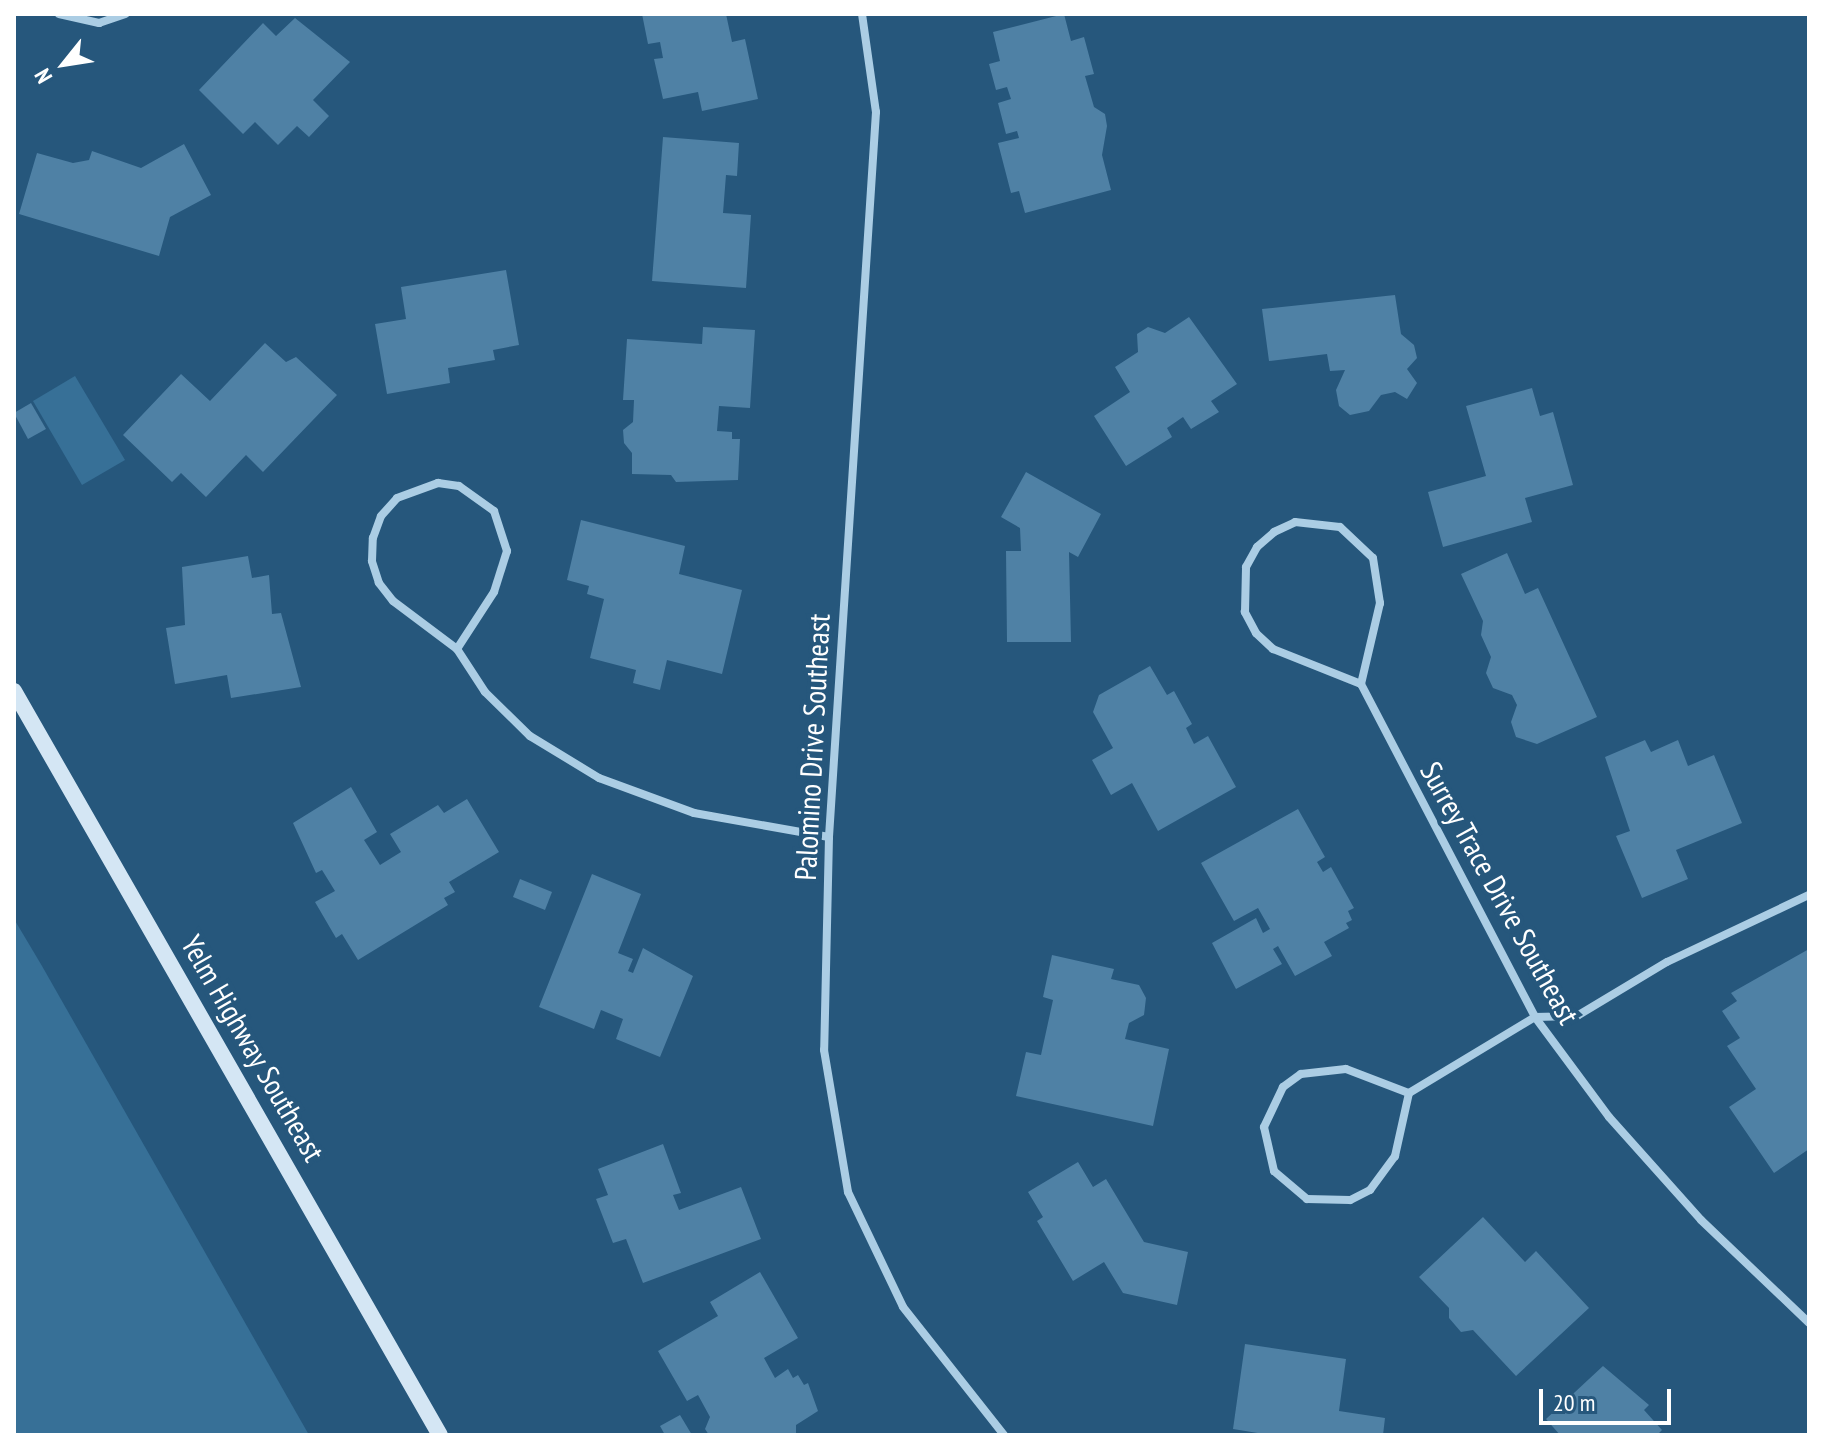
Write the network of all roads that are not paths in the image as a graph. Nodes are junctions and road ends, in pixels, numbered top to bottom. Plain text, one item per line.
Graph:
1 (59, 14) edge
2 (125, 14) edge
3 (862, 14) edge
4 (457, 649) junction
5 (1361, 684) junction
6 (14, 691) edge
7 (829, 837) junction
8 (1809, 895) edge
9 (1535, 1017) junction
10 (1409, 1093) junction
11 (1809, 1323) edge
12 (440, 1435) edge
13 (1004, 1435) edge

1 - 2 street
3 - 7 street, Palomino Drive Southeast
4 - 4 street
4 - 7 street
5 - 5 street
5 - 9 street, Surrey Trace Drive Southeast
6 - 12 main road, Yelm Highway Southeast
7 - 13 street, Palomino Drive Southeast
8 - 9 street
9 - 10 street
9 - 11 street, Surrey Trace Drive Southeast
10 - 10 street

